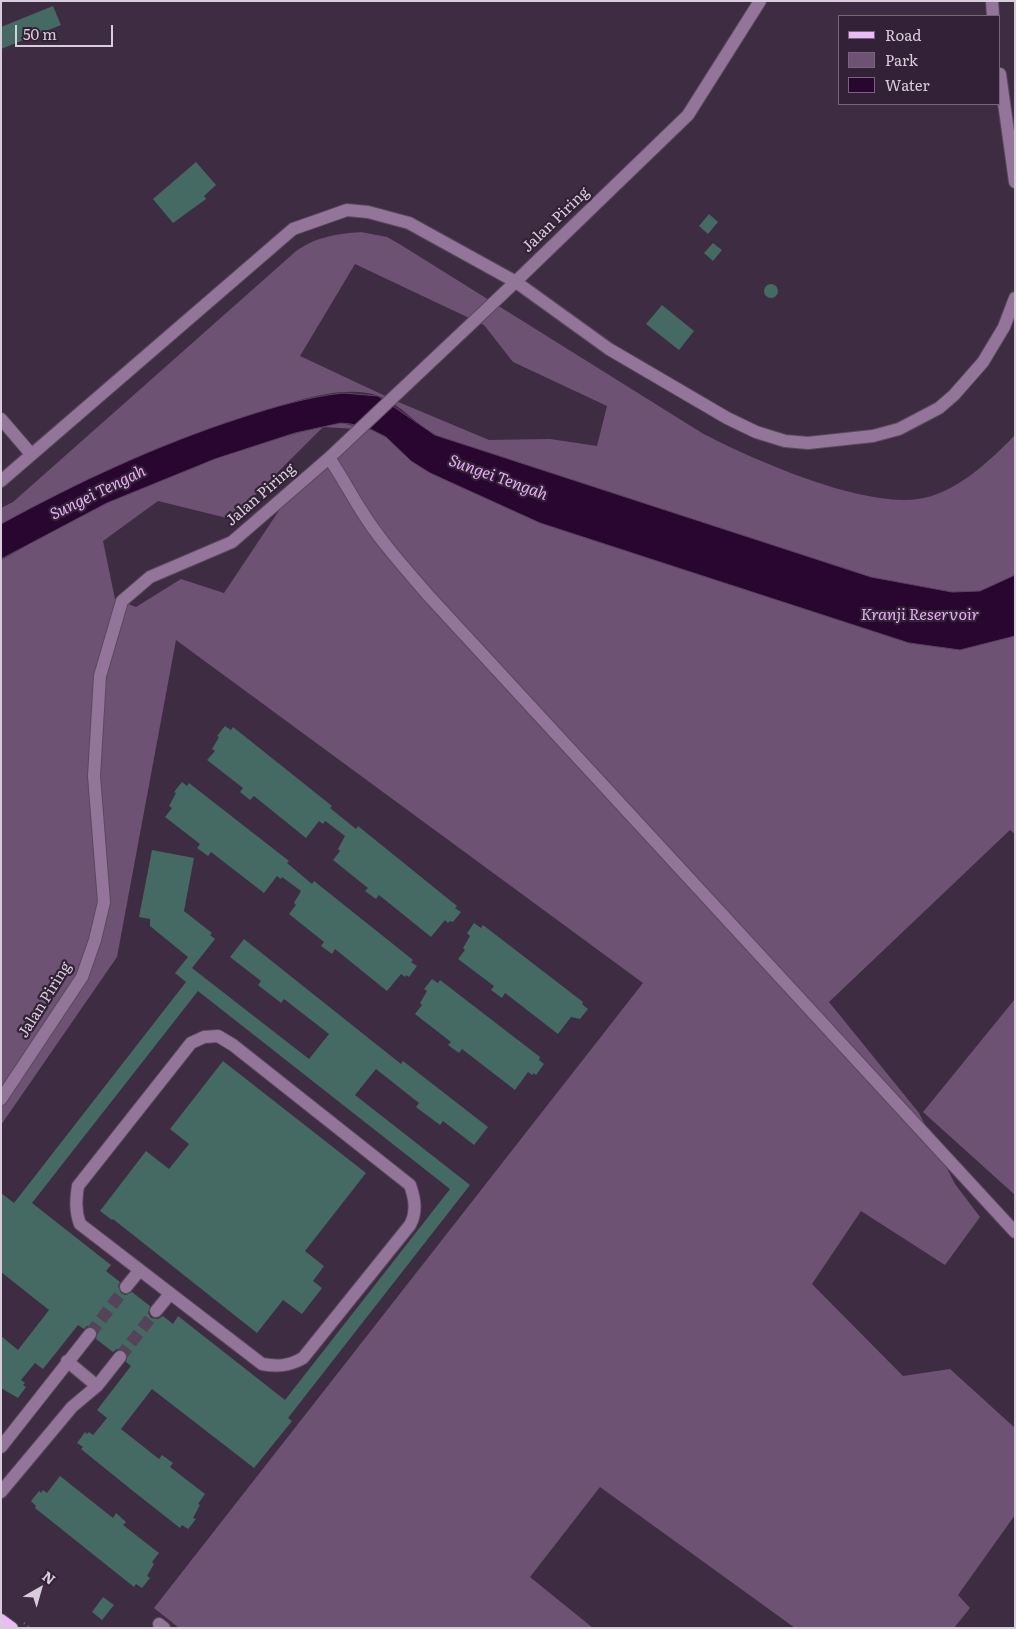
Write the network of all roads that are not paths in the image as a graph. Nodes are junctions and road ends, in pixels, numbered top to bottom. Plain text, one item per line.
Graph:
1 (760, 1) edge
2 (992, 1) edge
3 (993, 15) edge
4 (1001, 81) edge
5 (1015, 182) edge
6 (516, 282) junction
7 (1015, 298) edge
8 (1, 420) edge
9 (30, 454) junction
10 (329, 458) junction
11 (1, 481) edge
12 (1, 1099) edge
13 (1015, 1232) edge
14 (139, 1271) junction
15 (126, 1287) tunnel mouth
16 (170, 1294) junction
17 (156, 1311) tunnel mouth
18 (90, 1334) tunnel mouth
19 (120, 1357) tunnel mouth
20 (67, 1361) junction
21 (97, 1386) junction
22 (1, 1447) edge
23 (1, 1492) edge
24 (1, 1620) edge
25 (12, 1628) edge

1 - 6 lane, Jalan Piring
2 - 3 lane
4 - 5 lane
6 - 7 lane
6 - 9 lane
6 - 10 lane, Jalan Piring
8 - 9 lane
9 - 11 lane
10 - 12 lane, Jalan Piring
10 - 13 lane
14 - 15 lane
14 - 16 lane
14 - 16 lane
16 - 17 lane
18 - 20 lane
19 - 21 lane
20 - 21 lane
20 - 22 lane
21 - 23 lane
24 - 25 main road

